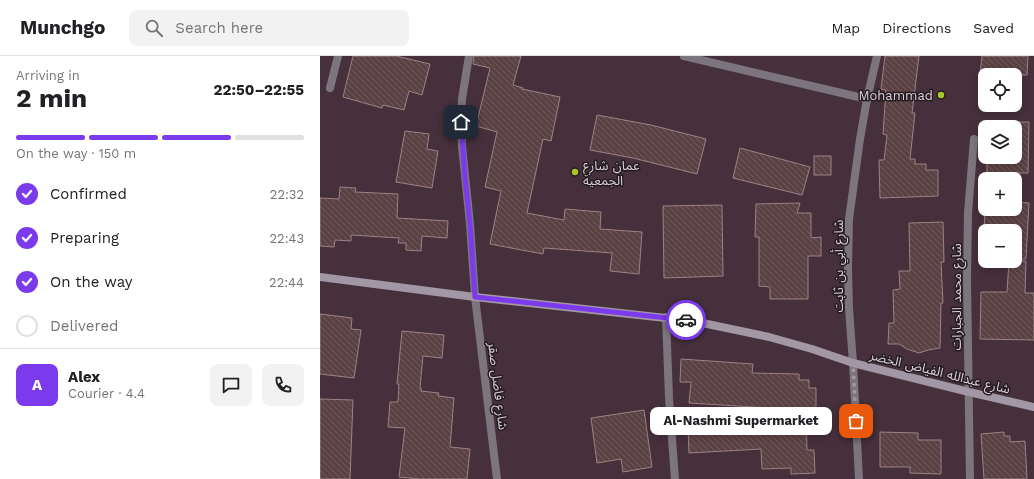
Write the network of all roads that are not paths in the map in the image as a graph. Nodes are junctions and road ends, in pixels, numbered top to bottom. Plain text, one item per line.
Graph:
1 (338, 56) edge
2 (469, 56) edge
3 (684, 56) edge
4 (877, 56) edge
5 (330, 88) dead end
6 (867, 99) junction
7 (974, 139) dead end
8 (320, 277) edge
9 (475, 297) junction
10 (666, 317) junction
11 (853, 363) junction
12 (969, 392) junction
13 (1034, 407) edge
14 (497, 479) edge
15 (675, 479) edge
16 (859, 479) edge
17 (970, 479) edge

1 - 5 street
2 - 9 street, شارع فاضل صقر
3 - 6 street
4 - 6 street, شارع أبي بن ثابت
6 - 11 street, شارع أبي بن ثابت
7 - 12 street, شارع محمد الجبارات
8 - 9 street, شارع عبدالله الفياض الخضر
9 - 10 street, شارع عبدالله الفياض الخضر
9 - 14 street, شارع فاضل صقر
10 - 11 street, شارع عبدالله الفياض الخضر
10 - 15 street
11 - 12 street, شارع عبدالله الفياض الخضر
11 - 16 street, شارع أبي بن ثابت
12 - 13 street, شارع عبدالله الفياض الخضر
12 - 17 street, شارع محمد الجبارات

